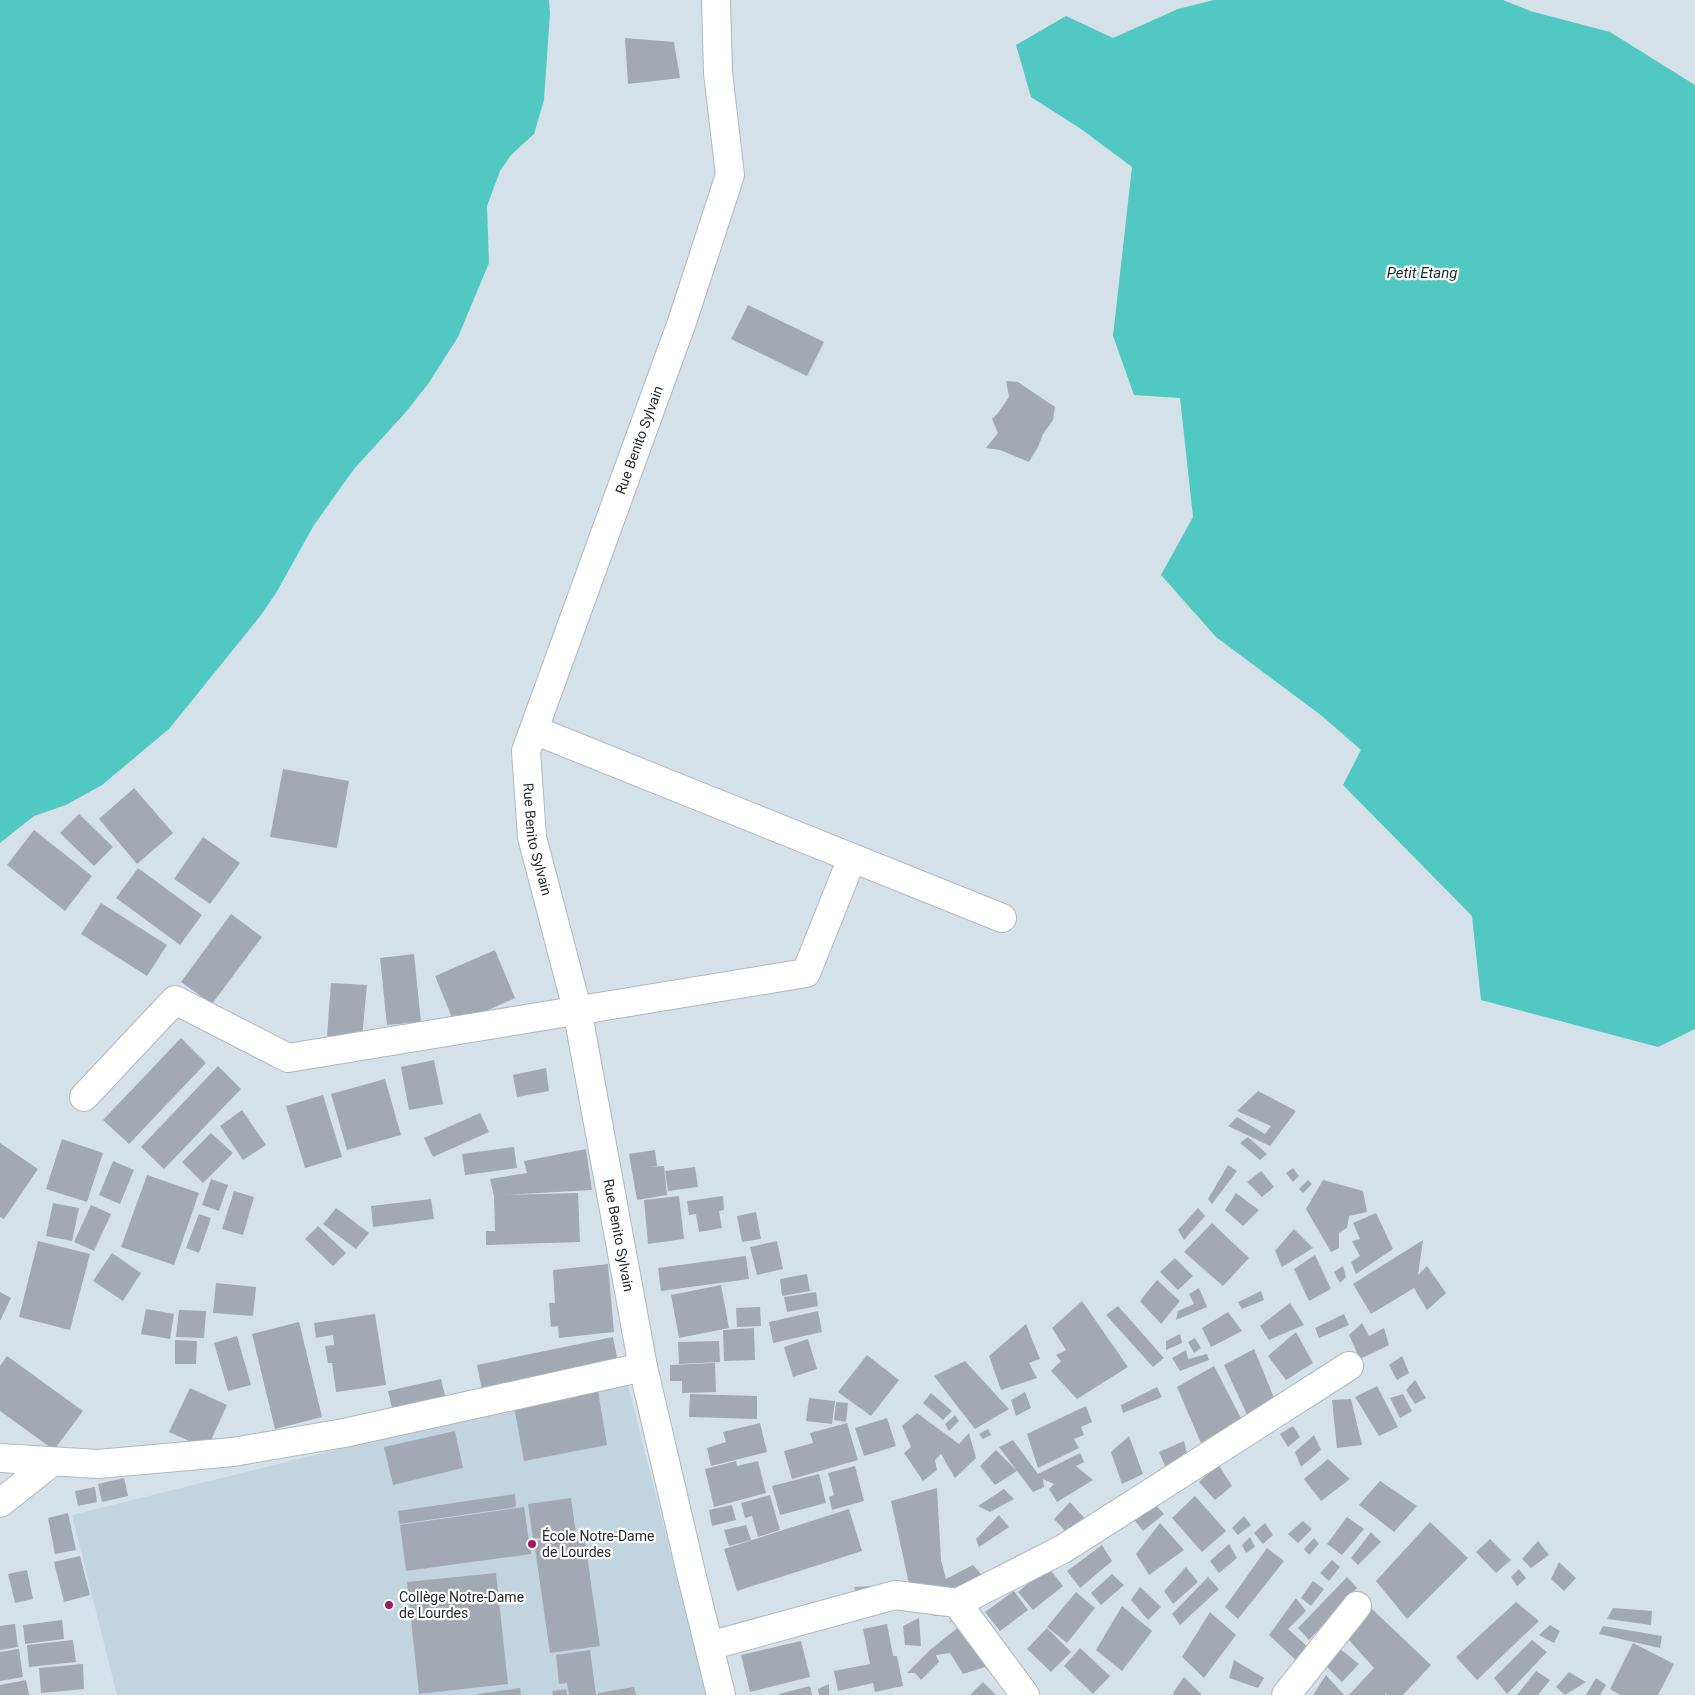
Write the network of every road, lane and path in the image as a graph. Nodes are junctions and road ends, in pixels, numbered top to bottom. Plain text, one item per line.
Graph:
1 (716, 0) edge
2 (534, 730) junction
3 (852, 858) junction
4 (1002, 918) dead end
5 (577, 1010) junction
6 (84, 1097) dead end
7 (1349, 1366) dead end
8 (643, 1367) junction
9 (0, 1458) edge
10 (52, 1462) junction
11 (0, 1503) edge
12 (957, 1603) junction
13 (1357, 1606) dead end
14 (709, 1646) junction
15 (721, 1695) edge
16 (1025, 1695) edge
17 (1286, 1695) edge

1 - 2 street, Rue Benito Sylvain
2 - 3 street
2 - 5 street, Rue Benito Sylvain
3 - 4 street
3 - 5 street
5 - 6 street
5 - 8 street, Rue Benito Sylvain
7 - 12 street
8 - 10 street
8 - 14 street, Rue Benito Sylvain
9 - 10 street
10 - 11 street
12 - 14 street
12 - 16 street
13 - 17 street
14 - 15 street, Rue Benito Sylvain

